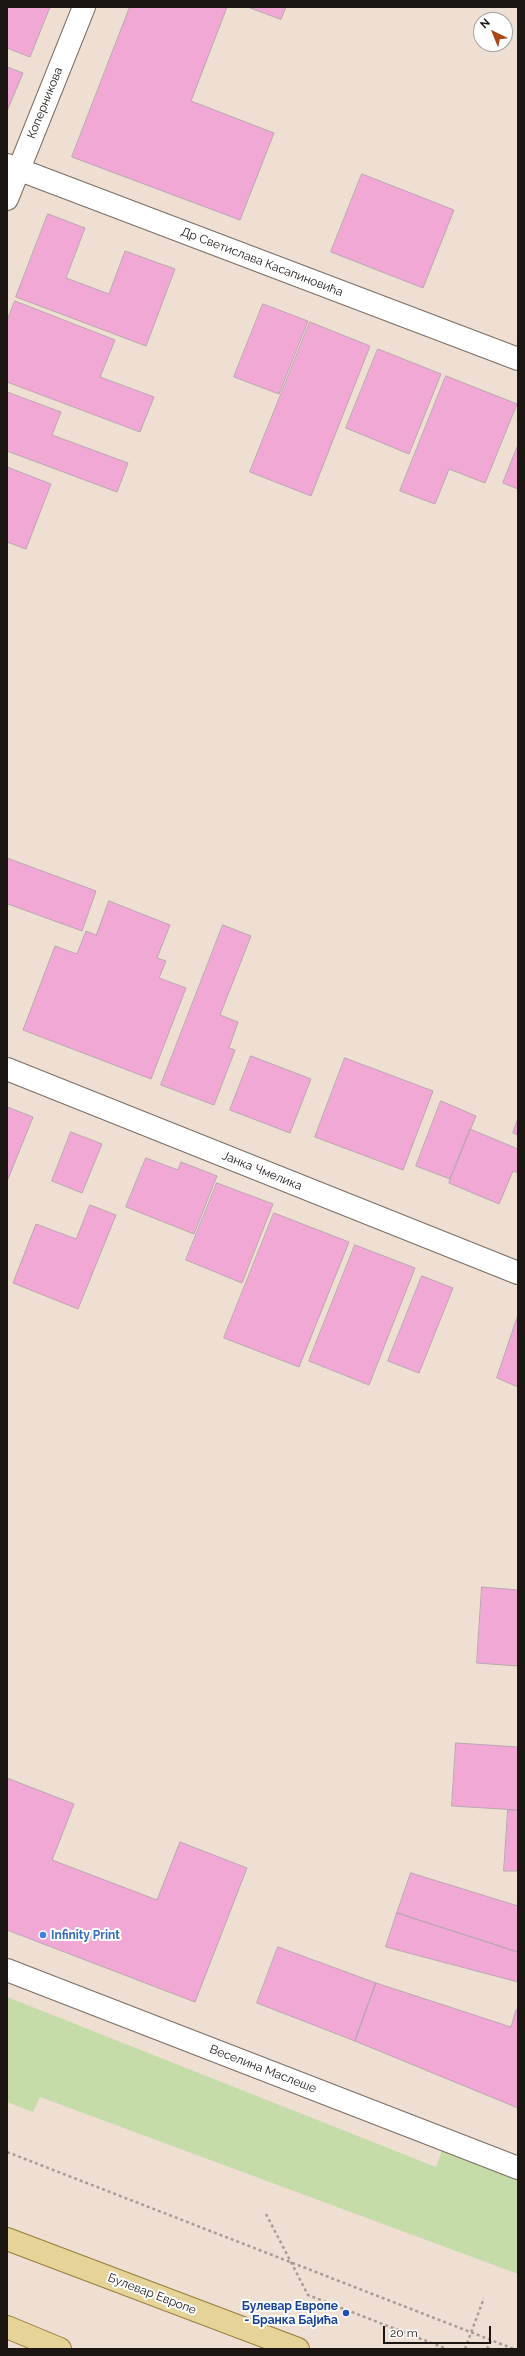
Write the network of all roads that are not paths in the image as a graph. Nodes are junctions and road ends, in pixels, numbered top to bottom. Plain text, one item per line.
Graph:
1 (84, 7) edge
2 (13, 167) edge
3 (7, 199) edge
4 (518, 359) edge
5 (7, 1069) edge
6 (518, 1273) edge
7 (7, 1970) edge
8 (518, 2168) edge
9 (7, 2239) edge
10 (7, 2327) edge
11 (60, 2349) edge
12 (298, 2349) edge

1 - 2 street, Коперникова
2 - 3 street, Коперникова
2 - 4 street, Др Светислава Касапиновића
5 - 6 street, Јанка Чмелика
7 - 8 street, Веселина Маслеше
9 - 12 main road, Булевар Европе
10 - 11 main road

